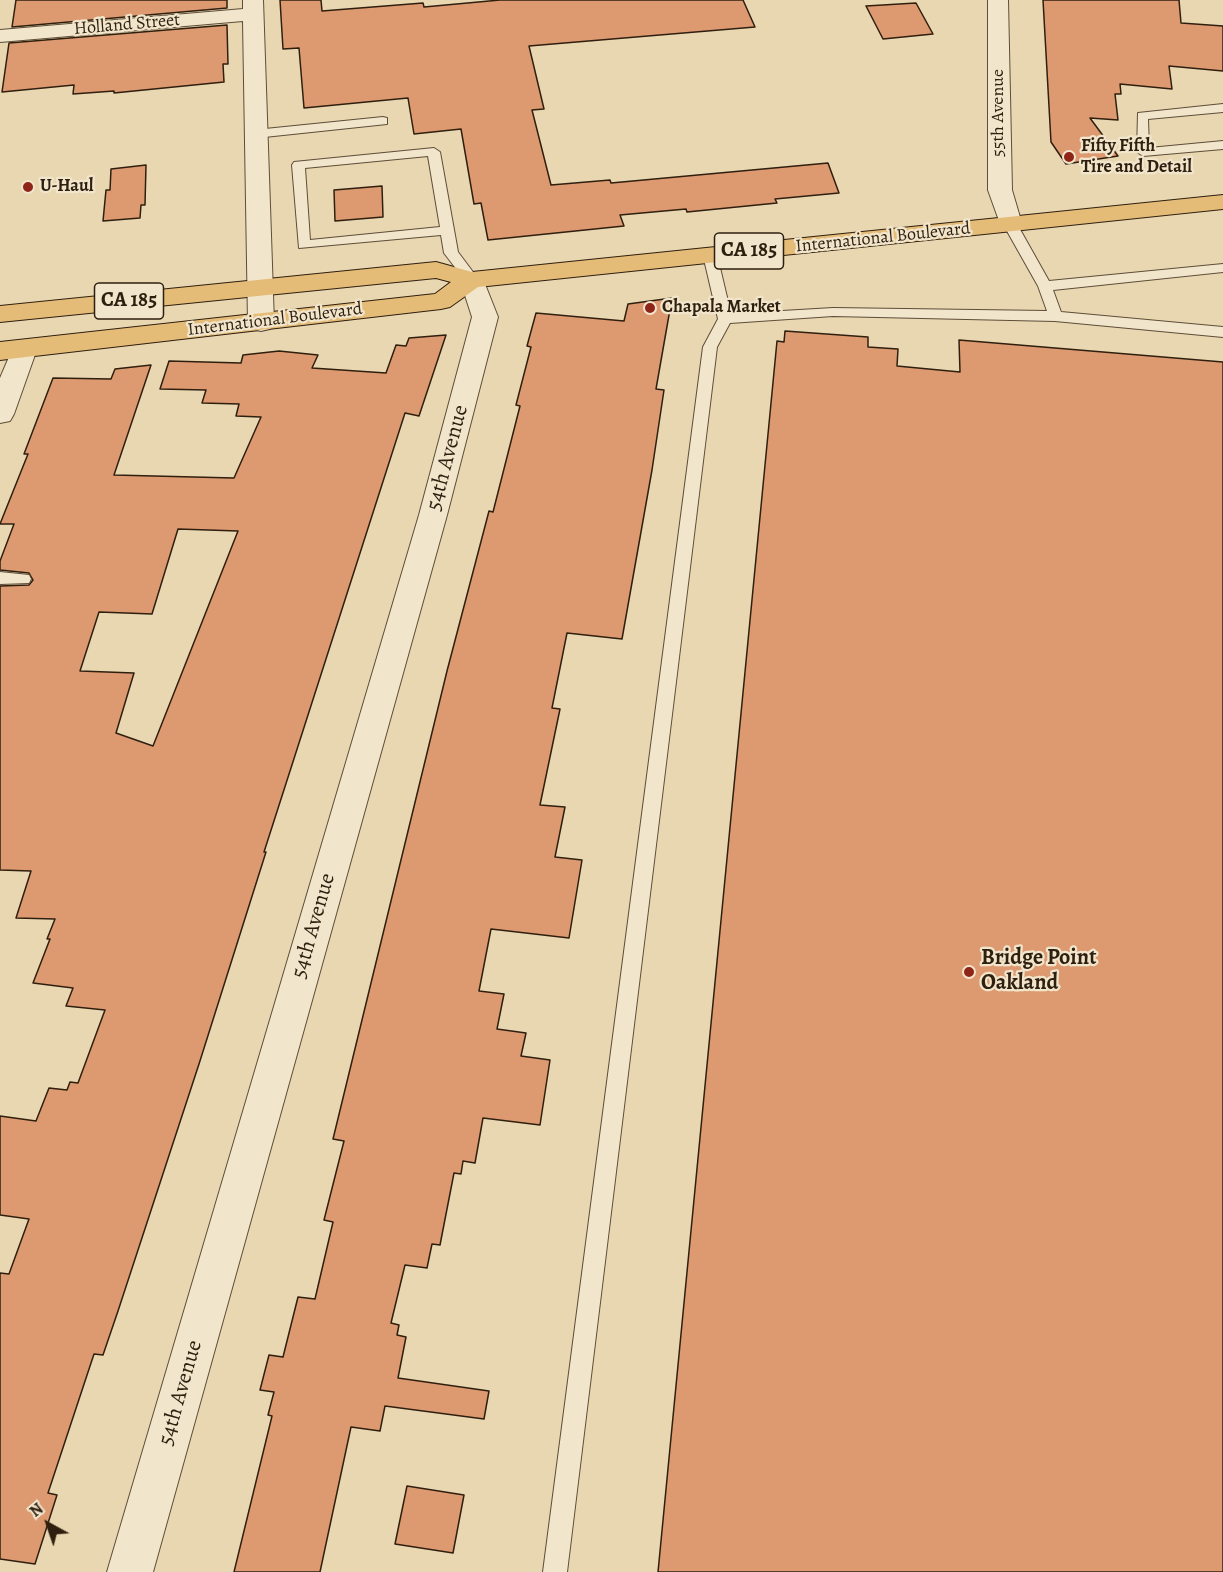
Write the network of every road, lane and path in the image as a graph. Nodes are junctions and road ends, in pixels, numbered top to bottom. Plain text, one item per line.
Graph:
1 (998, 0) edge
2 (253, 7) edge
3 (0, 36) edge
4 (1223, 108) edge
5 (383, 121) dead end
6 (255, 134) junction
7 (1223, 145) edge
8 (1223, 202) edge
9 (1010, 224) junction
10 (447, 230) junction
11 (710, 255) junction
12 (1223, 268) edge
13 (472, 280) junction
14 (1045, 286) junction
15 (259, 288) junction
16 (0, 314) edge
17 (1055, 316) junction
18 (725, 320) junction
19 (261, 322) junction
20 (1223, 332) edge
21 (12, 350) edge
22 (0, 414) edge
23 (0, 578) edge
24 (23, 579) dead end
25 (130, 1572) edge
26 (555, 1572) edge

1 - 9 street, 55th Avenue
2 - 3 street, Holland Street
2 - 6 street
4 - 7 lane
5 - 6 lane
6 - 15 street
8 - 9 main road, International Boulevard / CA 185
9 - 11 main road, International Boulevard / CA 185
9 - 14 lane
10 - 10 lane
10 - 13 lane
11 - 13 main road, International Boulevard / CA 185
11 - 18 lane
12 - 14 lane
13 - 15 main road, International Boulevard / CA 185
13 - 19 main road, International Boulevard / CA 185
13 - 25 street, 54th Avenue
14 - 17 lane
15 - 16 main road, International Boulevard / CA 185
15 - 19 street
17 - 18 lane
17 - 20 lane
18 - 26 lane
19 - 21 main road, International Boulevard / CA 185
21 - 22 street
23 - 24 lane

